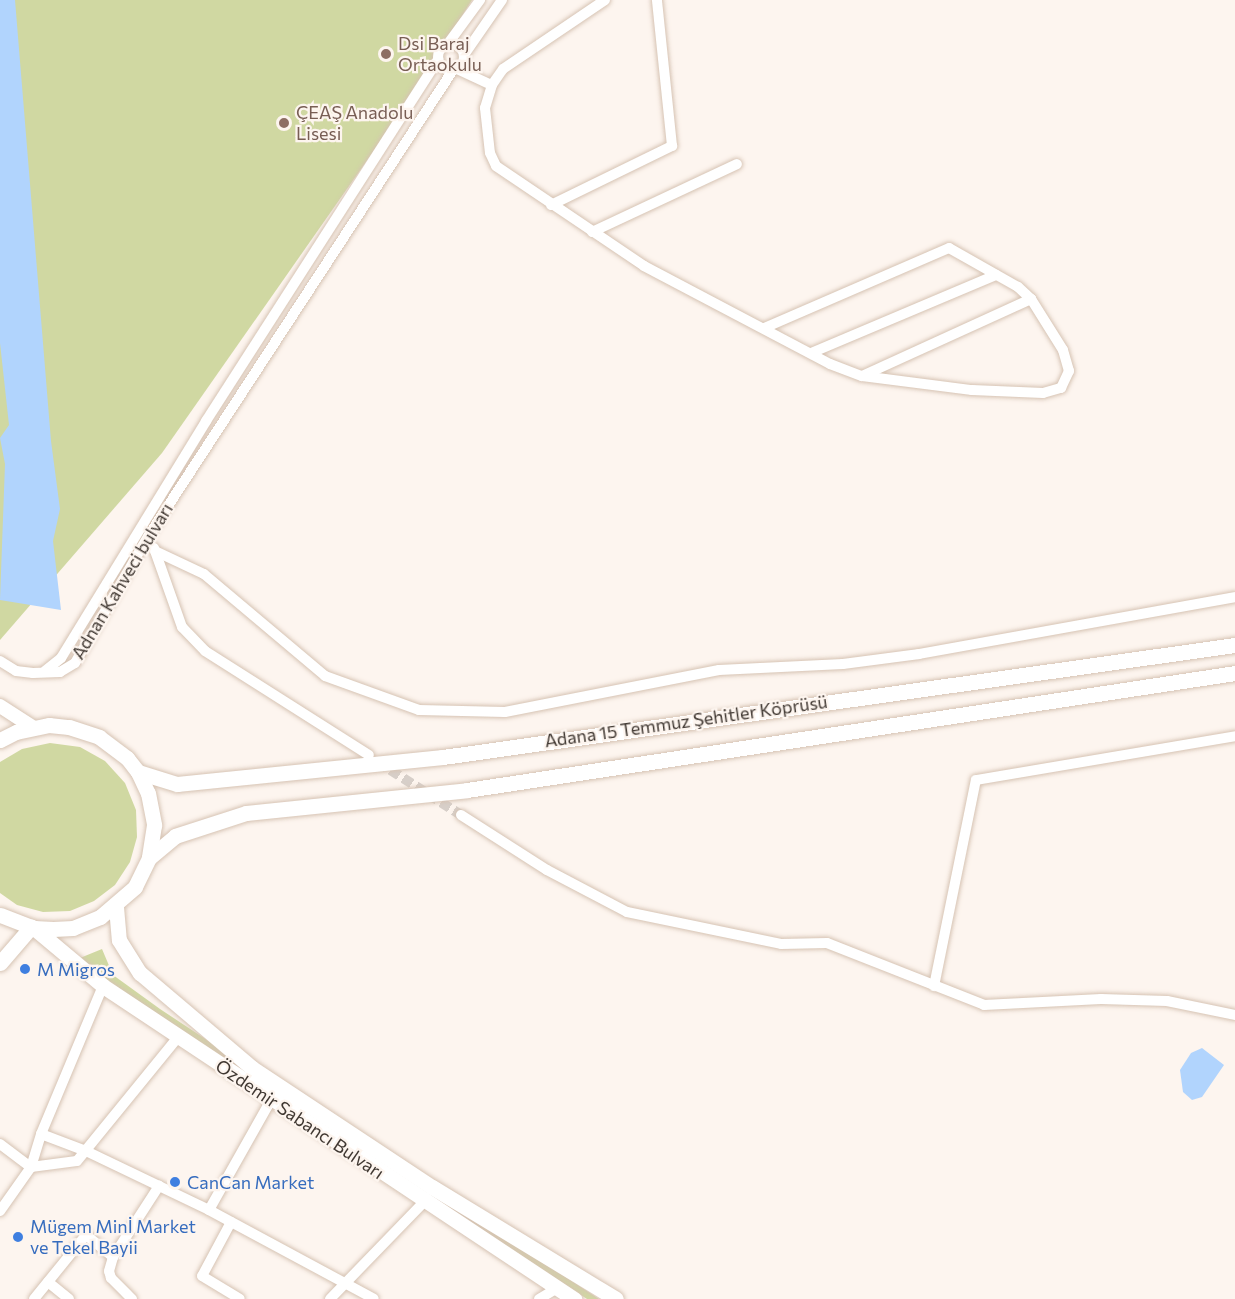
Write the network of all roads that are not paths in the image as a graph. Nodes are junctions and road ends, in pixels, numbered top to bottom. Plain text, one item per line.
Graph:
1 (480, 0) edge
2 (502, 0) edge
3 (605, 0) edge
4 (657, 0) edge
5 (447, 45) junction
6 (464, 57) junction
7 (438, 59) junction
8 (455, 70) junction
9 (478, 75) junction
10 (492, 85) junction
11 (737, 164) dead end
12 (551, 205) junction
13 (592, 232) junction
14 (996, 275) junction
15 (1031, 299) junction
16 (764, 328) junction
17 (811, 353) junction
18 (862, 376) junction
19 (149, 535) junction
20 (155, 551) junction
21 (1235, 597) edge
22 (1235, 645) edge
23 (1, 663) edge
24 (42, 673) junction
25 (1235, 673) edge
26 (0, 706) edge
27 (32, 727) junction
28 (1235, 736) edge
29 (0, 740) edge
30 (369, 755) tunnel mouth
31 (138, 772) junction
32 (462, 815) tunnel mouth
33 (149, 858) junction
34 (116, 907) junction
35 (0, 915) edge
36 (32, 927) junction
37 (0, 963) edge
38 (103, 986) junction
39 (934, 986) junction
40 (1235, 1015) edge
41 (178, 1037) junction
42 (272, 1100) junction
43 (41, 1134) junction
44 (0, 1144) edge
45 (86, 1151) junction
46 (31, 1167) junction
47 (159, 1186) junction
48 (424, 1202) junction
49 (209, 1210) junction
50 (0, 1211) edge
51 (231, 1222) junction
52 (113, 1257) junction
53 (48, 1282) junction
54 (342, 1283) junction
55 (557, 1288) junction
56 (34, 1299) edge
57 (69, 1299) edge
58 (132, 1299) edge
59 (240, 1299) edge
60 (330, 1299) edge
61 (374, 1299) edge
62 (539, 1299) edge
63 (574, 1299) edge
64 (616, 1299) edge

1 - 5 street
2 - 6 street
3 - 10 street
4 - 12 street
5 - 6 street
5 - 7 street
6 - 8 street
6 - 9 street
7 - 8 street
7 - 24 street, Adnan Kahveci bulvarı
8 - 9 street
8 - 19 street, Adnan Kahveci bulvarı
9 - 10 street
10 - 12 street
11 - 13 street
12 - 13 street
13 - 16 street
14 - 15 street
14 - 16 street
14 - 17 street
15 - 18 street
15 - 18 street
16 - 17 street
17 - 18 street
19 - 20 street
19 - 24 street, Adnan Kahveci bulvarı
20 - 21 street
20 - 30 street
22 - 31 main road, Adana 15 Temmuz Şehitler Köprüsü
23 - 24 street
25 - 33 main road, Adana 15 Temmuz Şehitler Köprüsü
26 - 27 street
27 - 29 main road
27 - 31 main road
28 - 39 street
31 - 33 main road
32 - 39 street
33 - 34 main road
34 - 36 main road
34 - 64 main road, Özdemir Sabancı Bulvarı
35 - 36 main road
36 - 37 main road
36 - 38 main road, Özdemir Sabancı Bulvarı
38 - 41 main road, Özdemir Sabancı Bulvarı
38 - 43 street
39 - 40 street
41 - 42 main road, Özdemir Sabancı Bulvarı
41 - 45 street
42 - 48 main road, Özdemir Sabancı Bulvarı
42 - 49 street
43 - 45 street
43 - 46 street
44 - 46 street
45 - 46 street
45 - 47 street
46 - 50 street
47 - 49 street
47 - 52 street
48 - 54 street
48 - 55 main road, Özdemir Sabancı Bulvarı
49 - 51 street
51 - 54 street
51 - 59 street
52 - 53 street
52 - 58 street
53 - 56 street
53 - 57 street
54 - 60 street
54 - 61 street
55 - 62 street
55 - 63 main road, Özdemir Sabancı Bulvarı

